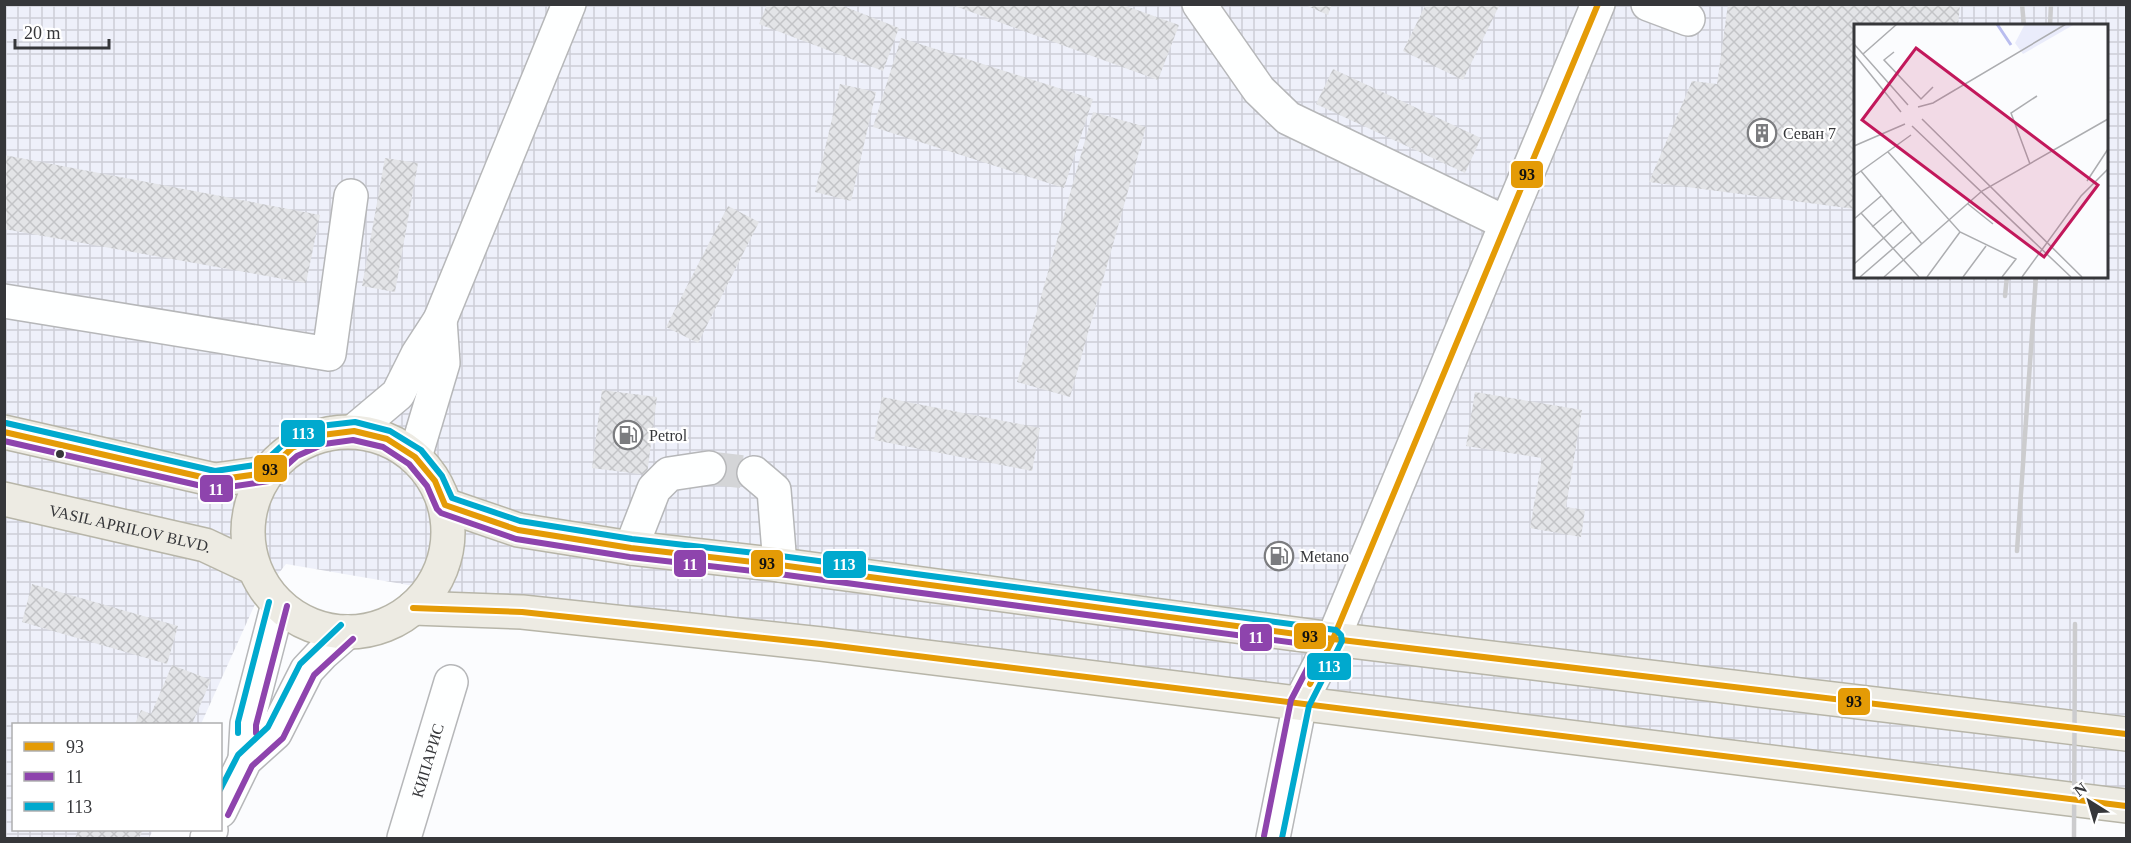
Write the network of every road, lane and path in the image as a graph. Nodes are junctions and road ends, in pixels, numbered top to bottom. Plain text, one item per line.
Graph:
1 (570, 4) edge
2 (1199, 4) edge
3 (1598, 4) edge
4 (1648, 4) edge
5 (1688, 20) dead end
6 (351, 196) dead end
7 (1506, 223) junction
8 (4, 301) edge
9 (440, 320) junction
10 (354, 431) junction
11 (4, 432) edge
12 (415, 457) junction
13 (708, 468) tunnel mouth
14 (266, 473) junction
15 (754, 473) tunnel mouth
16 (4, 500) edge
17 (445, 505) junction
18 (631, 548) junction
19 (780, 564) junction
20 (254, 568) junction
21 (278, 604) junction
22 (413, 608) junction
23 (347, 632) junction
24 (1333, 639) junction
25 (451, 682) dead end
26 (1300, 703) junction
27 (2127, 734) edge
28 (245, 760) junction
29 (2127, 806) edge
30 (222, 807) edge
31 (404, 838) edge
32 (1274, 838) edge

1 - 9 street
2 - 7 street
3 - 7 street
4 - 5 street
6 - 8 street
7 - 24 street
9 - 10 street
9 - 12 street
10 - 12 main road
10 - 14 main road
11 - 14 main road
12 - 17 main road
13 - 18 street
14 - 20 main road
15 - 19 street
16 - 20 main road, VASIL APRILOV BLVD.
17 - 18 main road
17 - 22 main road
18 - 19 main road
19 - 24 main road
20 - 21 main road
21 - 23 main road
21 - 28 street
22 - 23 main road
22 - 26 main road
23 - 28 street
24 - 26 street
24 - 27 main road
25 - 31 street, КИПАРИС
26 - 29 main road
26 - 32 street
28 - 30 street

